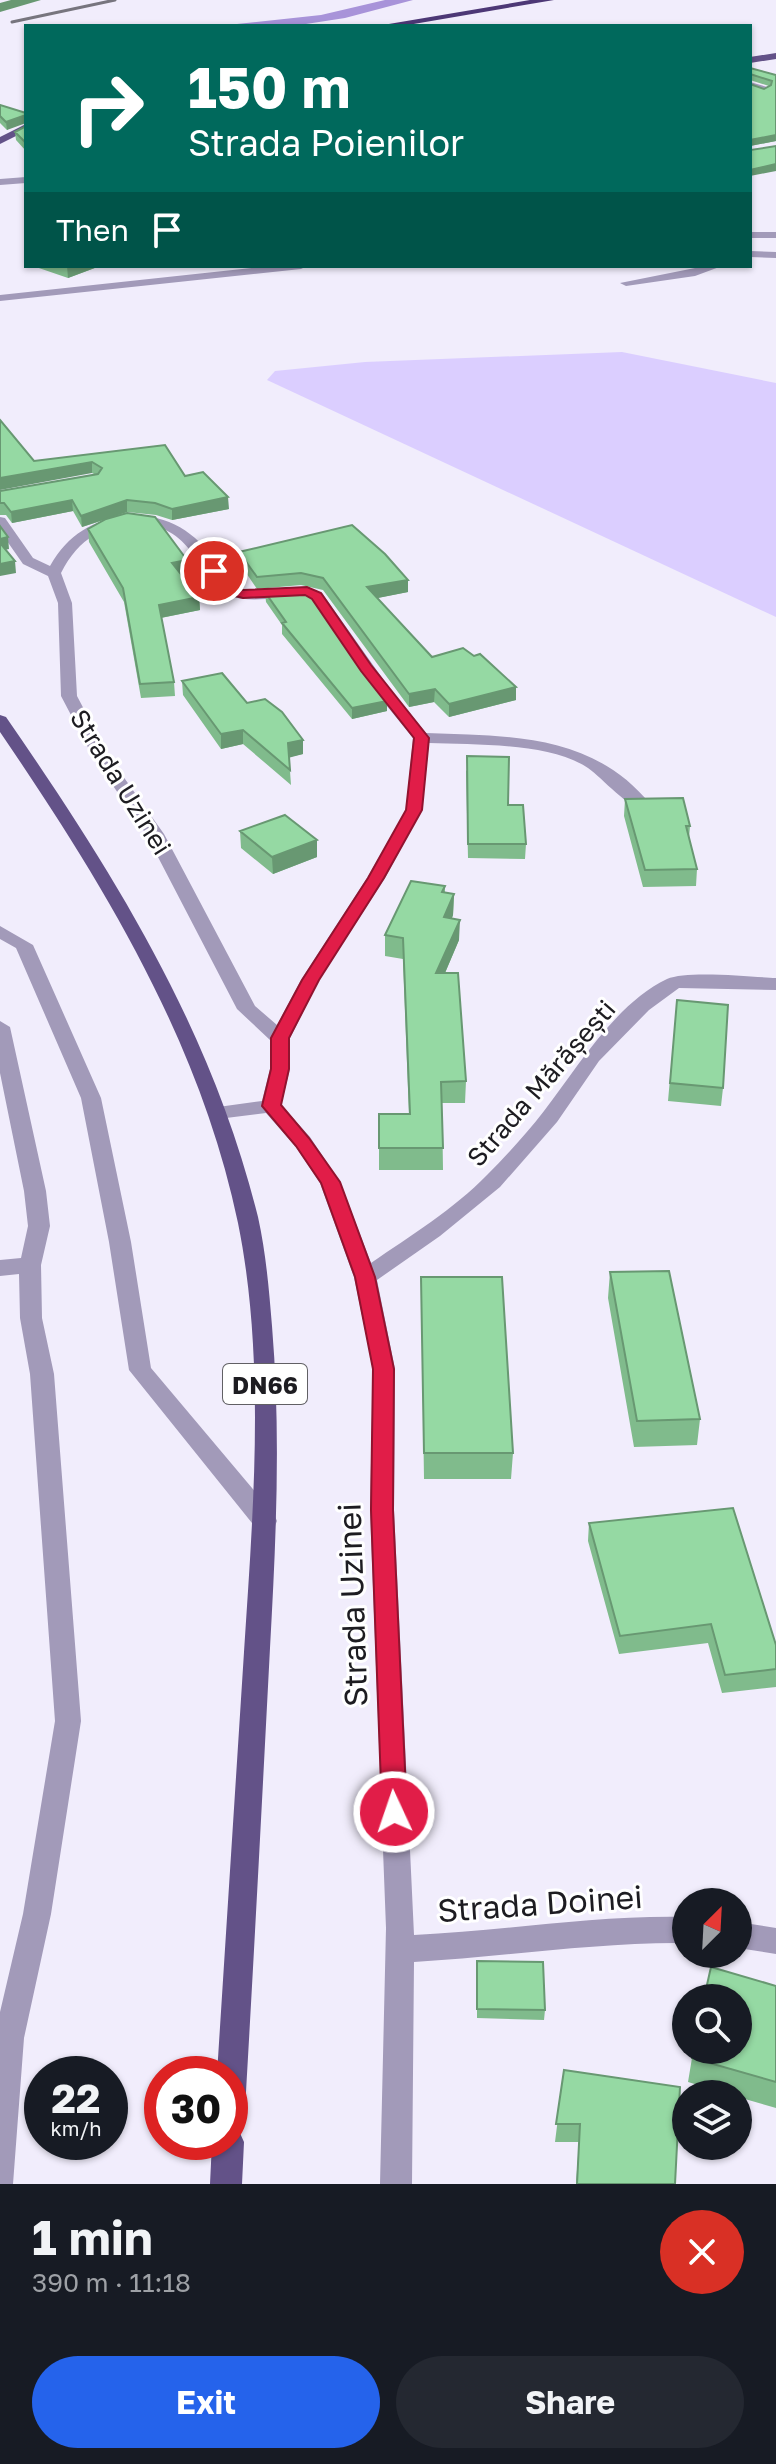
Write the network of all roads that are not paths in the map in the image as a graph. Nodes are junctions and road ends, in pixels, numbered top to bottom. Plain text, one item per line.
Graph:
1 (549, 0) edge
2 (424, 18) junction
3 (392, 24) edge
4 (416, 24) edge
5 (776, 56) edge
6 (752, 60) edge
7 (752, 86) edge
8 (764, 89) edge
9 (24, 131) edge
10 (1, 140) edge
11 (24, 180) edge
12 (0, 182) edge
13 (752, 235) edge
14 (776, 235) edge
15 (754, 254) edge
16 (776, 255) edge
17 (282, 268) edge
18 (710, 268) edge
19 (626, 283) dead end
20 (0, 298) edge
21 (0, 521) edge
22 (54, 573) junction
23 (0, 720) edge
24 (421, 738) junction
25 (643, 805) edge
26 (0, 931) edge
27 (776, 984) edge
28 (0, 1027) edge
29 (280, 1038) junction
30 (271, 1106) junction
31 (218, 1113) junction
32 (30, 1265) junction
33 (0, 1268) edge
34 (365, 1277) junction
35 (265, 1521) junction
36 (672, 1930) edge
37 (752, 1937) edge
38 (776, 1941) edge
39 (399, 1949) junction
40 (233, 2056) edge
41 (227, 2160) edge
42 (0, 2177) edge
43 (226, 2184) edge
44 (396, 2184) edge

1 - 2 highway
2 - 3 highway
2 - 4 street
5 - 6 main road
7 - 8 street
9 - 10 main road
11 - 12 street
13 - 14 street
15 - 16 street
17 - 20 street
18 - 19 street
21 - 22 street
22 - 24 street
22 - 29 street, Strada Uzinei
23 - 31 main road, DN66
24 - 25 street
24 - 29 street
26 - 35 street
27 - 34 street, Strada Mărășești
28 - 32 street
29 - 30 street
30 - 31 street
30 - 34 street, Strada Uzinei
31 - 35 main road, DN66
32 - 33 street
32 - 42 street
34 - 39 street, Strada Uzinei
35 - 40 main road, DN66
36 - 39 street, Strada Doinei
37 - 38 street
39 - 44 street, Strada Uzinei
41 - 43 main road

